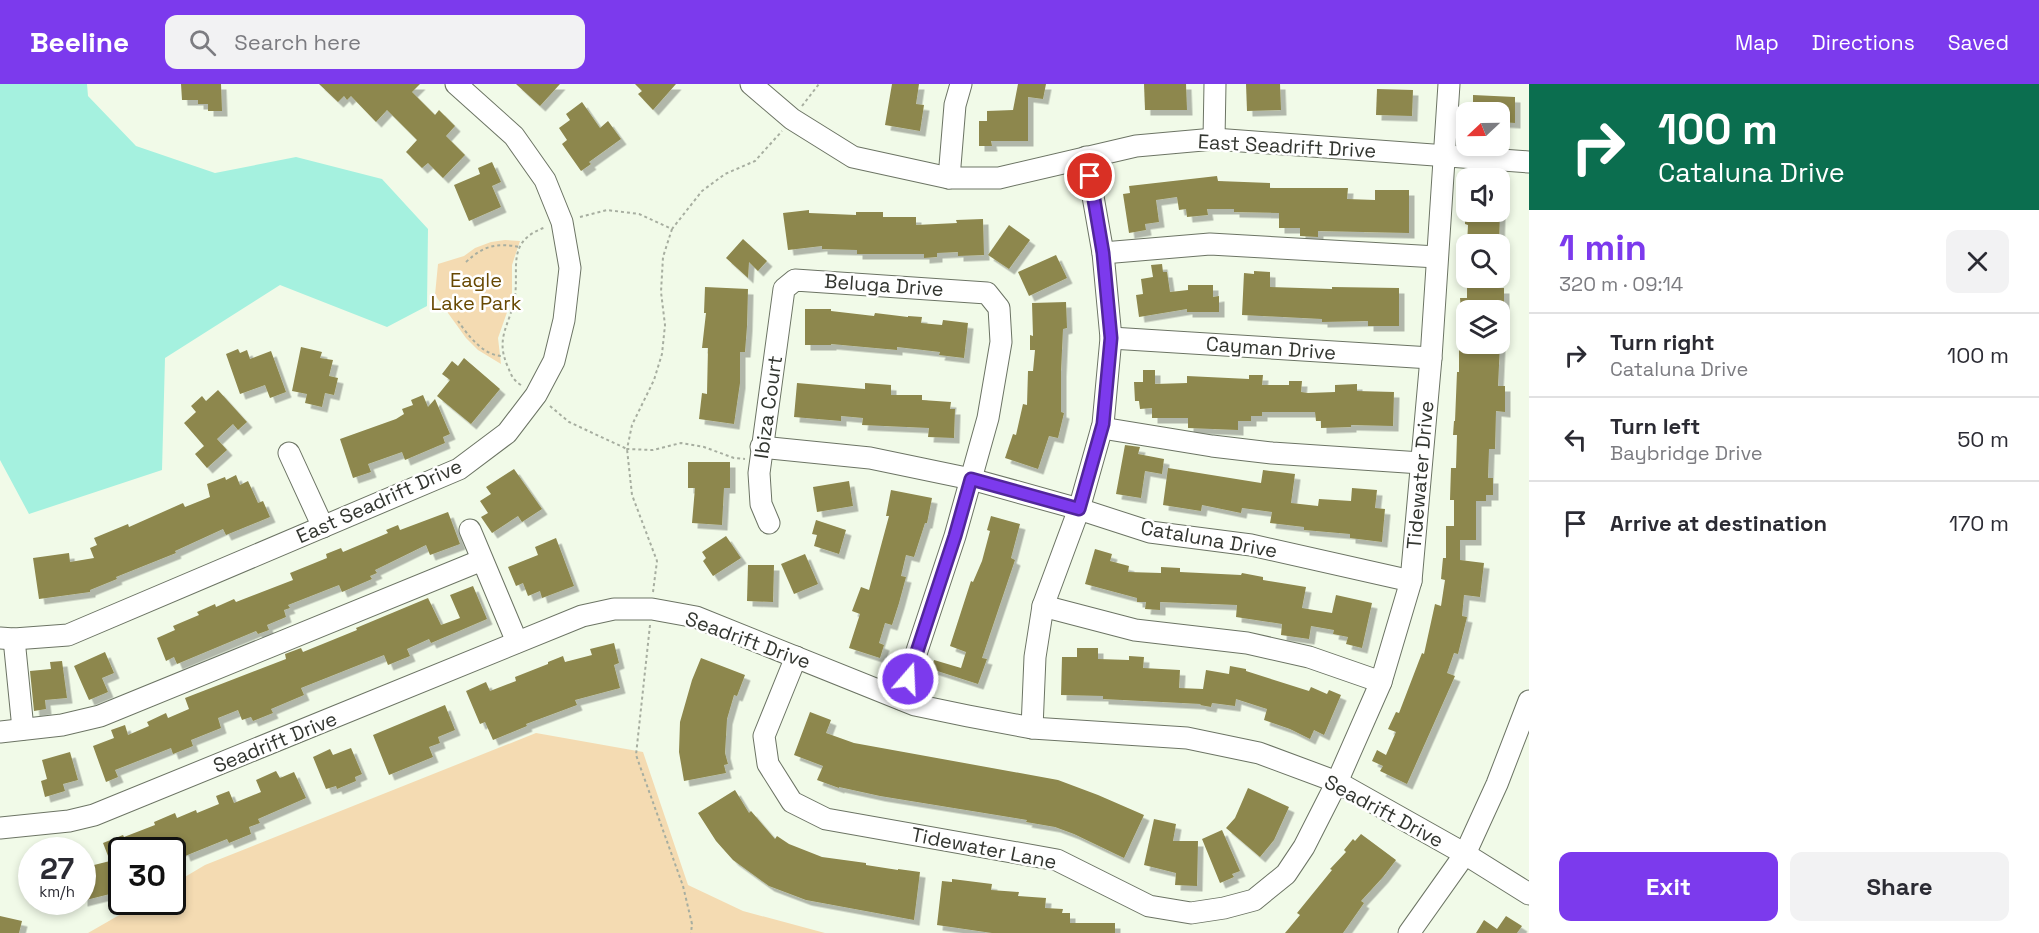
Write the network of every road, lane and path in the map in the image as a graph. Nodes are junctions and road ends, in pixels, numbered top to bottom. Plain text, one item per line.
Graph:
1 (456, 84) edge
2 (751, 84) edge
3 (819, 84) edge
4 (961, 84) edge
5 (1215, 84) edge
6 (1449, 84) edge
7 (792, 119) junction
8 (1214, 139) junction
9 (1444, 155) junction
10 (1086, 157) junction
11 (1529, 162) edge
12 (949, 178) junction
13 (562, 222) junction
14 (672, 229) junction
15 (520, 247) junction
16 (1103, 253) junction
17 (1437, 257) junction
18 (466, 262) dead end
19 (784, 289) joint
20 (458, 321) dead end
21 (1111, 338) junction
22 (503, 356) junction
23 (1431, 358) junction
24 (536, 395) junction
25 (1102, 428) junction
26 (627, 449) junction
27 (289, 453) dead end
28 (761, 453) junction
29 (1421, 463) junction
30 (971, 479) junction
31 (1079, 509) junction
32 (769, 523) dead end
33 (322, 526) junction
34 (470, 530) dead end
35 (482, 560) junction
36 (1411, 580) junction
37 (1043, 606) junction
38 (652, 609) junction
39 (7, 639) edge
40 (518, 642) junction
41 (796, 657) junction
42 (1382, 682) junction
43 (901, 699) junction
44 (1529, 701) edge
45 (1032, 728) junction
46 (23, 729) junction
47 (0, 732) edge
48 (1337, 782) junction
49 (0, 828) edge
50 (1465, 854) junction
51 (1529, 894) edge
52 (691, 933) edge
53 (1409, 933) edge

1 - 13 street, East Seadrift Drive
2 - 7 street, East Seadrift Drive
3 - 7 path
4 - 12 street
5 - 8 street
6 - 9 street, Tidewater Drive
7 - 12 street, East Seadrift Drive
7 - 14 path
8 - 9 street, East Seadrift Drive
8 - 10 street, East Seadrift Drive
9 - 11 street, East Seadrift Drive
9 - 17 street, Tidewater Drive
10 - 12 street, East Seadrift Drive
10 - 16 street
13 - 14 path
13 - 15 path
13 - 24 street, East Seadrift Drive
14 - 26 path
15 - 18 path
15 - 22 path
16 - 17 street
16 - 21 street
17 - 23 street, Tidewater Drive
19 - 28 street, Ibiza Court
19 - 30 street, Beluga Drive
20 - 22 path
21 - 23 street, Cayman Drive
21 - 25 street
22 - 24 path
23 - 29 street, Tidewater Drive
24 - 26 path
24 - 33 street, East Seadrift Drive
25 - 29 street
25 - 31 street
26 - 28 path
26 - 38 path
27 - 33 street
28 - 30 street, Cataluna Drive
28 - 32 street, Ibiza Court
29 - 36 street, Tidewater Drive
30 - 31 street, Cataluna Drive
30 - 43 street
31 - 36 street, Cataluna Drive
31 - 37 street
33 - 39 street, East Seadrift Drive
34 - 35 street
35 - 40 street
35 - 46 street
36 - 42 street, Tidewater Drive
37 - 42 street
37 - 45 street
38 - 40 street, Seadrift Drive
38 - 41 street, Seadrift Drive
38 - 52 path
39 - 46 street
40 - 49 street, Seadrift Drive
41 - 43 street, Seadrift Drive
41 - 48 street, Tidewater Lane
42 - 48 street, Tidewater Drive
43 - 45 street, Seadrift Drive
44 - 50 street
45 - 48 street, Seadrift Drive
46 - 47 street
48 - 50 street, Seadrift Drive
50 - 51 street, Seadrift Drive
50 - 53 street

